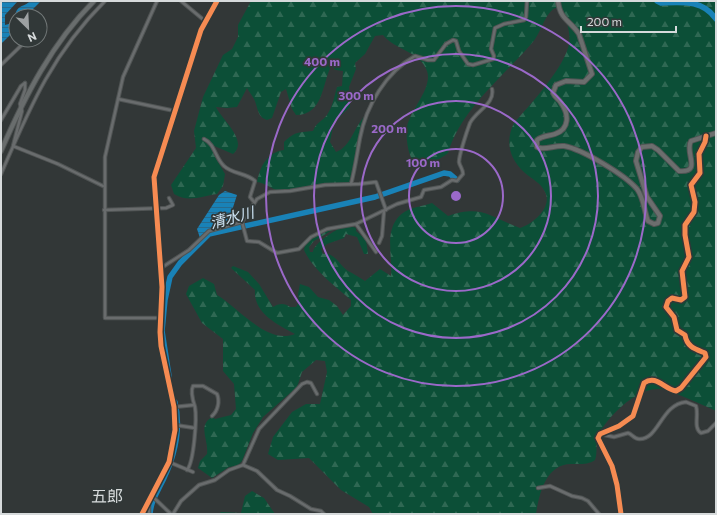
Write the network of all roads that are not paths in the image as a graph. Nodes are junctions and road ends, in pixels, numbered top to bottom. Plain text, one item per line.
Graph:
1 (94, 1) edge
2 (105, 1) edge
3 (157, 1) edge
4 (181, 1) edge
5 (217, 1) edge
6 (527, 1) edge
7 (558, 1) edge
8 (205, 21) junction
9 (19, 48) edge
10 (1, 65) edge
11 (492, 89) dead end
12 (118, 99) junction
13 (21, 108) junction
14 (175, 112) junction
15 (1, 120) edge
16 (716, 133) edge
17 (706, 136) junction
18 (204, 139) dead end
19 (13, 146) junction
20 (1, 151) edge
21 (1, 174) edge
22 (351, 184) junction
23 (104, 186) junction
24 (169, 198) dead end
25 (254, 202) junction
26 (156, 209) junction
27 (104, 210) junction
28 (385, 211) junction
29 (242, 222) junction
30 (356, 224) junction
31 (379, 243) dead end
32 (376, 252) dead end
33 (161, 268) junction
34 (161, 318) junction
35 (317, 394) dead end
36 (194, 405) junction
37 (174, 407) junction
38 (212, 416) dead end
39 (716, 423) edge
40 (175, 425) junction
41 (195, 428) junction
42 (600, 434) junction
43 (169, 462) junction
44 (243, 465) junction
45 (186, 470) junction
46 (193, 472) dead end
47 (538, 488) dead end
48 (152, 496) junction
49 (149, 501) junction
50 (142, 514) edge
51 (149, 514) edge
52 (172, 514) edge
53 (324, 514) edge
54 (598, 514) edge
55 (621, 514) edge

1 - 13 main road
2 - 19 street
3 - 12 street
4 - 8 street
5 - 8 main road
6 - 22 street
7 - 17 main road
8 - 14 main road
9 - 10 street
11 - 28 street
12 - 14 street
12 - 23 street
13 - 15 street
13 - 19 street
13 - 20 main road
14 - 26 main road
16 - 17 main road
17 - 42 street
18 - 25 street
19 - 21 street
19 - 23 street
22 - 25 street
22 - 28 street
23 - 27 street
24 - 26 street
25 - 29 street
26 - 27 street
26 - 33 main road
27 - 34 street
28 - 30 street
28 - 31 street
29 - 30 street
29 - 33 street
30 - 32 street
33 - 34 main road
34 - 37 main road
35 - 44 street
36 - 37 street
36 - 38 street
36 - 41 street
37 - 40 main road
39 - 42 street
40 - 41 street
40 - 43 main road
41 - 45 street
42 - 55 street
43 - 45 street
43 - 48 main road
44 - 52 street
44 - 53 street
45 - 46 street
47 - 54 street
48 - 49 main road
48 - 52 street
49 - 50 main road
49 - 51 street

